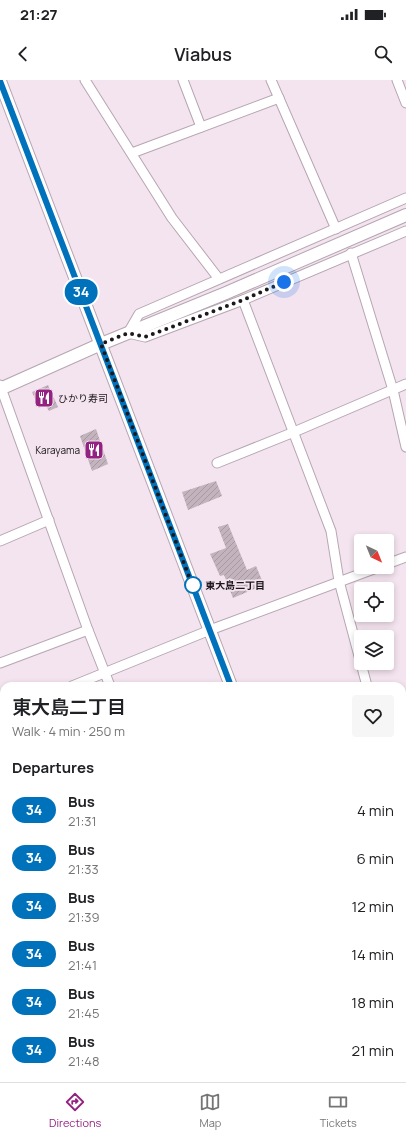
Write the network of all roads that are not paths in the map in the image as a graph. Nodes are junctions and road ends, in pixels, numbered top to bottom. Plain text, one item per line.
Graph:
1 (85, 80) edge
2 (183, 80) edge
3 (271, 80) edge
4 (397, 80) edge
5 (0, 81) edge
6 (279, 98) junction
7 (406, 103) edge
8 (201, 127) junction
9 (132, 153) junction
10 (406, 198) edge
11 (406, 215) edge
12 (336, 229) junction
13 (406, 231) edge
14 (351, 253) junction
15 (219, 279) junction
16 (243, 300) junction
17 (128, 333) junction
18 (101, 344) junction
19 (406, 384) edge
20 (0, 388) edge
21 (393, 390) junction
22 (294, 432) junction
23 (406, 447) edge
24 (217, 464) dead end
25 (49, 520) junction
26 (0, 541) edge
27 (406, 557) edge
28 (394, 561) edge
29 (359, 574) edge
30 (339, 581) junction
31 (88, 630) junction
32 (210, 630) junction
33 (0, 663) edge
34 (105, 672) junction
35 (81, 682) edge
36 (109, 682) edge
37 (230, 682) edge
38 (366, 682) edge

1 - 9 street
2 - 8 street
3 - 6 street
4 - 7 street
5 - 18 street
6 - 8 street
6 - 12 street
8 - 9 street
9 - 15 street
10 - 12 street
11 - 17 street
12 - 15 street
13 - 14 street
14 - 16 street
14 - 21 street
15 - 17 street
16 - 17 street
16 - 22 street
17 - 18 street
18 - 20 street
18 - 32 street
19 - 21 street
20 - 25 street
21 - 22 street
21 - 23 street
22 - 24 street
22 - 30 street
25 - 26 street
25 - 31 street
27 - 28 street
29 - 30 street
30 - 32 street
30 - 38 street
31 - 33 street
31 - 34 street
32 - 34 street
32 - 37 street
34 - 35 street
34 - 36 street

